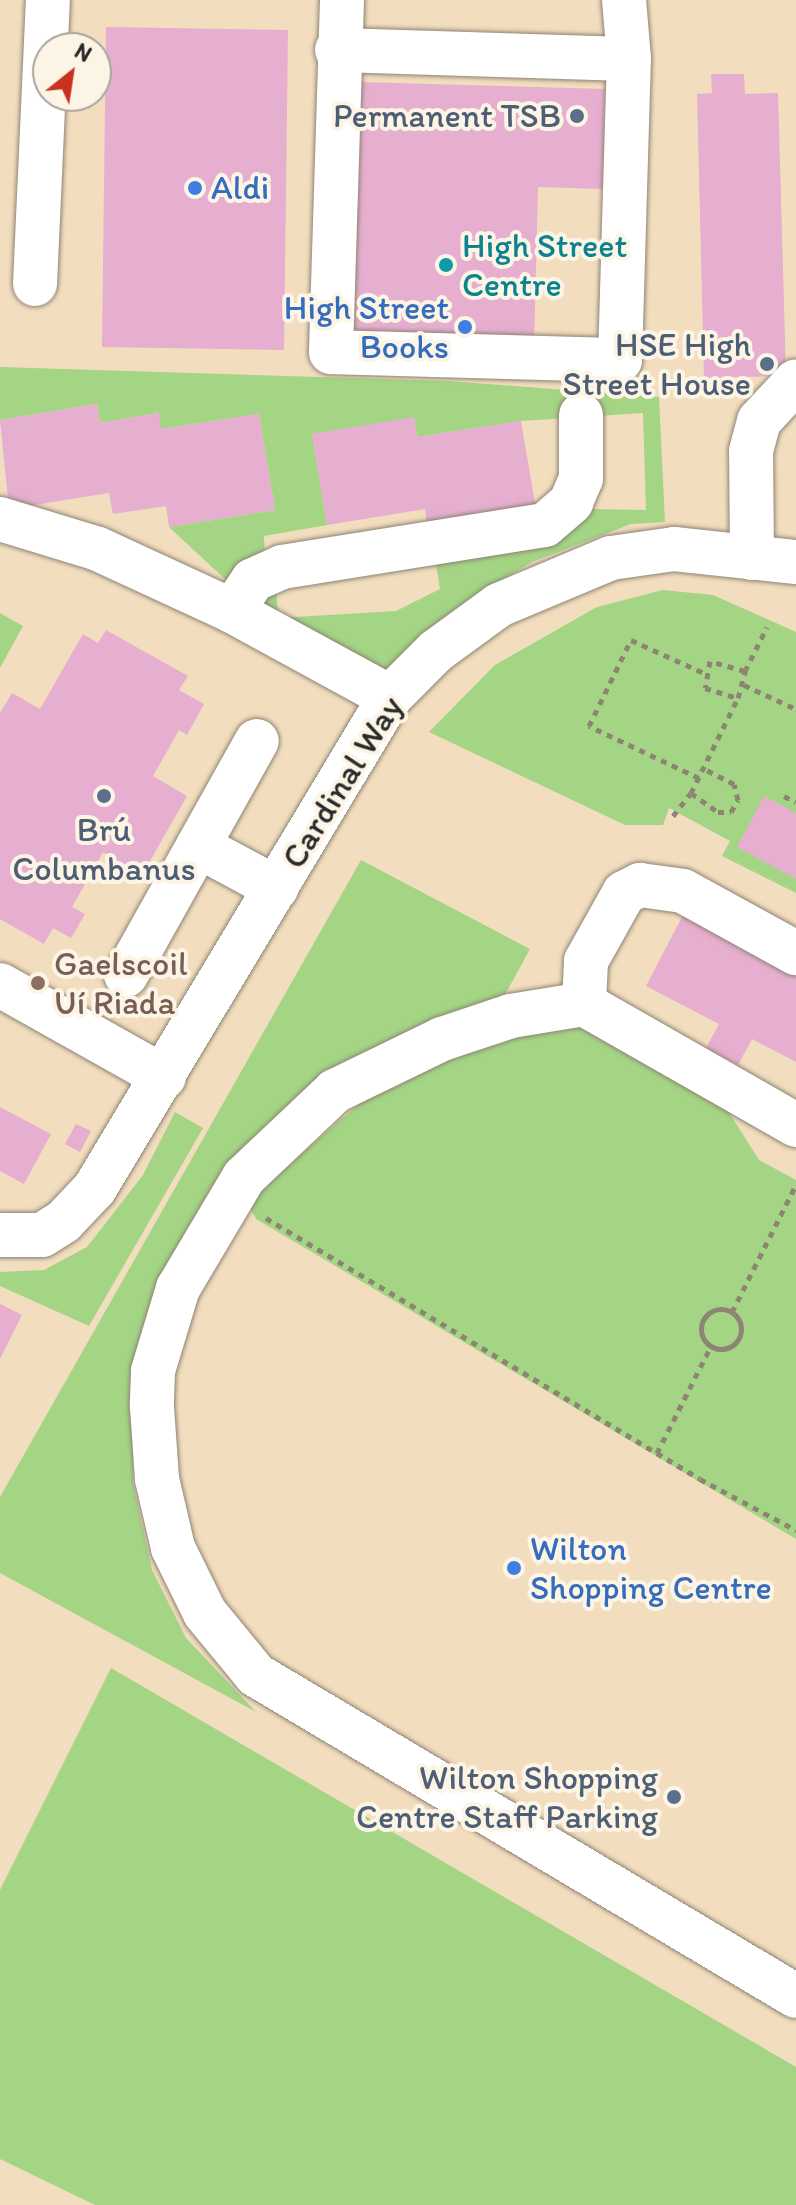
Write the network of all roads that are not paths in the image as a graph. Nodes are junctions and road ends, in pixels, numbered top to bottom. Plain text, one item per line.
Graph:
1 (48, 0) edge
2 (342, 0) edge
3 (624, 0) edge
4 (337, 50) junction
5 (629, 59) junction
6 (35, 284) dead end
7 (796, 381) edge
8 (581, 415) dead end
9 (0, 519) edge
10 (752, 558) junction
11 (796, 562) edge
12 (232, 611) junction
13 (390, 697) junction
14 (257, 741) dead end
15 (198, 846) junction
16 (276, 888) junction
17 (796, 953) edge
18 (126, 975) dead end
19 (0, 985) edge
20 (584, 1004) junction
21 (164, 1077) junction
22 (796, 1125) edge
23 (0, 1235) edge
24 (796, 1996) edge

1 - 6 street
2 - 4 street
3 - 5 street
4 - 5 street
4 - 5 street
7 - 10 street
8 - 12 street
9 - 12 street
10 - 11 street, Cardinal Way
10 - 13 street, Cardinal Way
12 - 13 street
13 - 16 street, Cardinal Way
14 - 15 street
15 - 16 street
15 - 18 street
16 - 21 street, Cardinal Way
17 - 20 street
19 - 21 street
20 - 22 street
20 - 24 street
21 - 23 street, Cardinal Way

